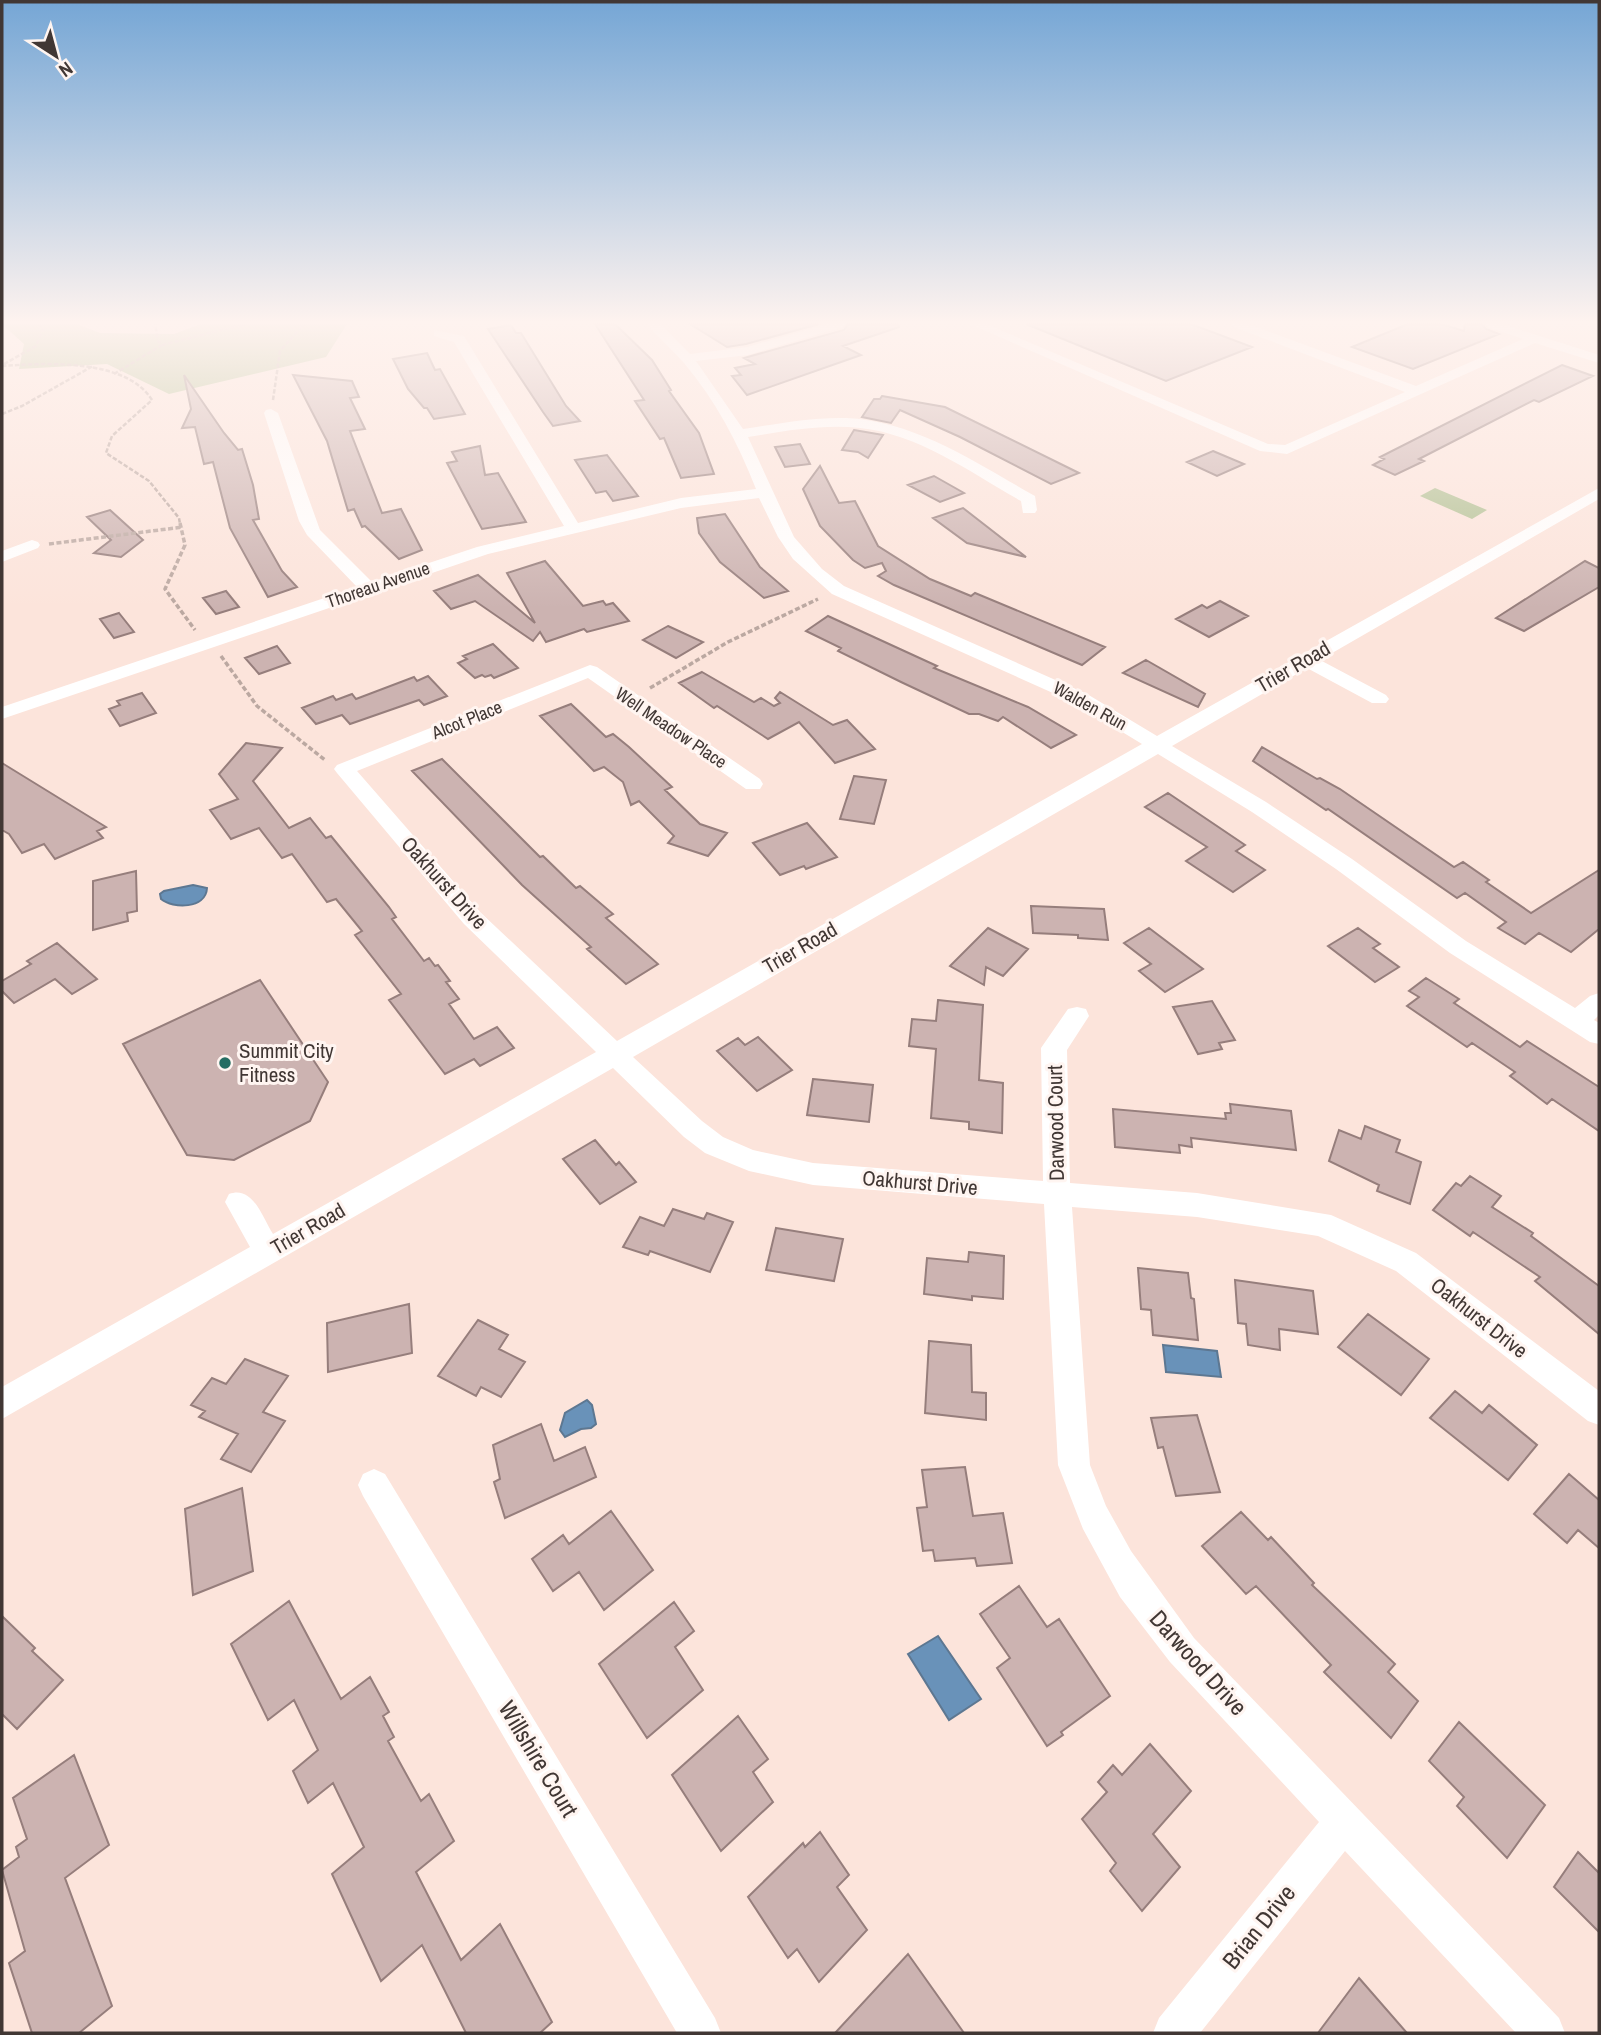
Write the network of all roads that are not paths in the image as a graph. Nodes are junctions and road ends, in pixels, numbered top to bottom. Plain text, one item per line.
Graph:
1 (273, 419) edge
2 (507, 419) edge
3 (729, 419) edge
4 (1197, 419) edge
5 (1355, 419) edge
6 (739, 433) junction
7 (763, 493) junction
8 (1599, 493) edge
9 (1029, 510) dead end
10 (573, 528) junction
11 (32, 545) road end
12 (2, 557) edge
13 (368, 588) junction
14 (1305, 660) junction
15 (590, 671) joint
16 (1378, 699) dead end
17 (2, 713) edge
18 (1157, 745) junction
19 (344, 769) joint
20 (753, 784) dead end
21 (1599, 1002) edge
22 (1077, 1016) dead end
23 (1576, 1021) junction
24 (1599, 1035) edge
25 (615, 1053) junction
26 (1057, 1196) junction
27 (239, 1202) dead end
28 (268, 1252) junction
29 (2, 1404) edge
30 (1599, 1410) edge
31 (374, 1485) dead end
32 (1345, 1821) junction
33 (700, 2033) edge
34 (1174, 2033) edge
35 (1544, 2033) edge

1 - 13 street
2 - 10 street
3 - 6 street, Walden Run
4 - 5 street
6 - 7 street, Walden Run
6 - 9 street
7 - 10 street, Thoreau Avenue
7 - 18 street, Walden Run
8 - 14 street, Trier Road
10 - 13 street, Thoreau Avenue
11 - 12 street
13 - 17 street, Thoreau Avenue
14 - 16 street
14 - 18 street, Trier Road
15 - 19 street, Alcot Place
15 - 20 street, Well Meadow Place
18 - 23 street, Walden Run
18 - 25 street, Trier Road
19 - 25 street, Oakhurst Drive
21 - 23 street
22 - 26 street, Darwood Court
23 - 24 street, Walden Run
25 - 26 street, Oakhurst Drive
25 - 28 street, Trier Road
26 - 30 street, Oakhurst Drive
26 - 32 street, Darwood Drive
27 - 28 street
28 - 29 street, Trier Road
31 - 33 street, Willshire Court
32 - 34 street, Brian Drive
32 - 35 street, Darwood Drive

